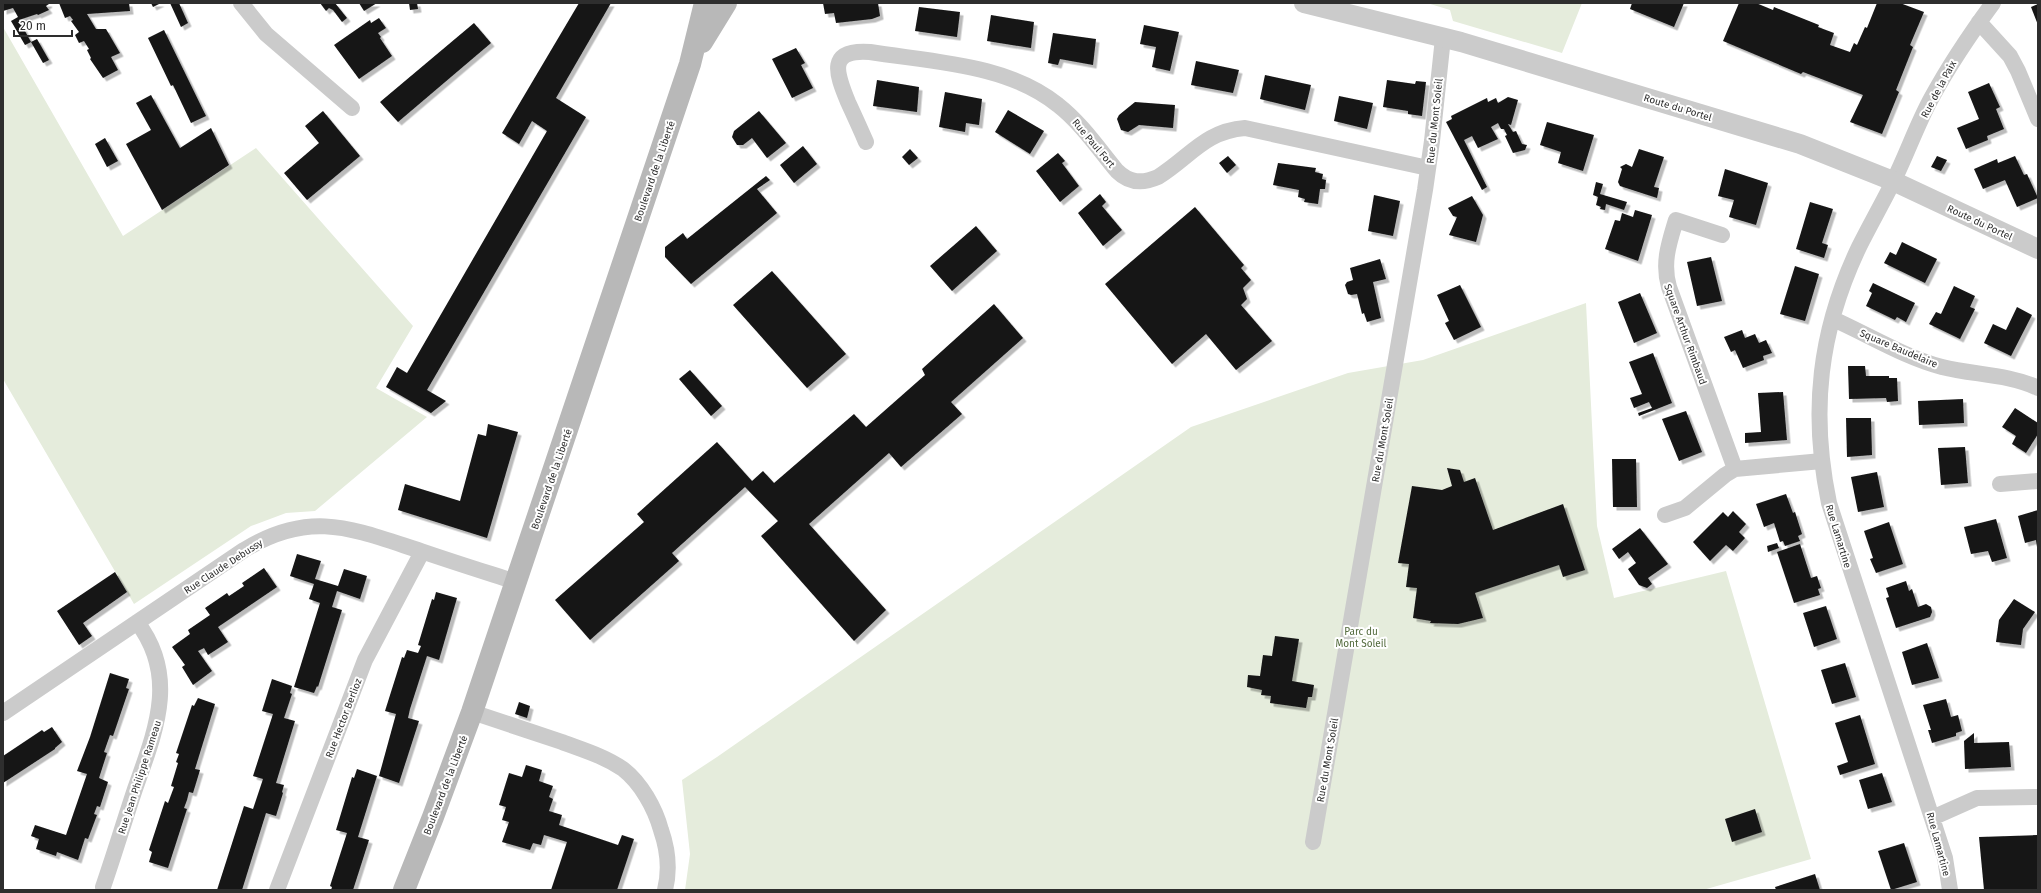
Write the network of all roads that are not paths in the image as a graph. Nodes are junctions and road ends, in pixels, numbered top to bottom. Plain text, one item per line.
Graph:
1 (241, 3) edge
2 (705, 3) edge
3 (716, 3) edge
4 (726, 3) edge
5 (1304, 3) edge
6 (1993, 3) edge
7 (1979, 22) junction
8 (707, 33) junction
9 (1443, 38) junction
10 (690, 64) junction
11 (352, 108) dead end
12 (2038, 119) edge
13 (866, 142) dead end
14 (1428, 168) junction
15 (1893, 181) junction
16 (1722, 235) dead end
17 (2038, 249) edge
18 (1833, 319) junction
19 (2038, 388) edge
20 (1822, 461) junction
21 (1735, 469) junction
22 (2038, 481) edge
23 (2000, 484) dead end
24 (1665, 515) dead end
25 (422, 552) junction
26 (516, 582) junction
27 (137, 622) junction
28 (472, 712) junction
29 (3, 713) edge
30 (2038, 797) edge
31 (1932, 818) junction
32 (1313, 842) dead end
33 (103, 887) dead end
34 (277, 890) edge
35 (404, 890) edge
36 (665, 890) edge
37 (1950, 890) edge

1 - 11 street
2 - 10 main road, Boulevard de la Liberté
3 - 8 street
4 - 8 main road, Boulevard de la Liberté
5 - 9 street, Route du Portel
6 - 7 street, Rue de la Paix
7 - 12 street
7 - 15 street, Rue de la Paix
8 - 10 main road, Boulevard de la Liberté
9 - 14 street, Rue du Mont Soleil
9 - 15 street, Route du Portel
10 - 26 main road, Boulevard de la Liberté
13 - 14 street, Rue Paul Fort
14 - 32 street, Rue du Mont Soleil
15 - 17 street, Route du Portel
15 - 18 street, Rue Lamartine
16 - 21 street, Square Arthur Rimbaud
18 - 19 street, Square Baudelaire
18 - 20 street, Rue Lamartine
20 - 21 street
20 - 31 street, Rue Lamartine
21 - 24 street
22 - 23 street
25 - 26 street, Rue Claude Debussy
25 - 27 street, Rue Claude Debussy
25 - 34 street, Rue Hector Berlioz
26 - 28 main road, Boulevard de la Liberté
27 - 29 street, Rue Claude Debussy
27 - 33 street, Rue Jean Philippe Rameau
28 - 35 main road, Boulevard de la Liberté
28 - 36 street
30 - 31 street
31 - 37 street, Rue Lamartine

